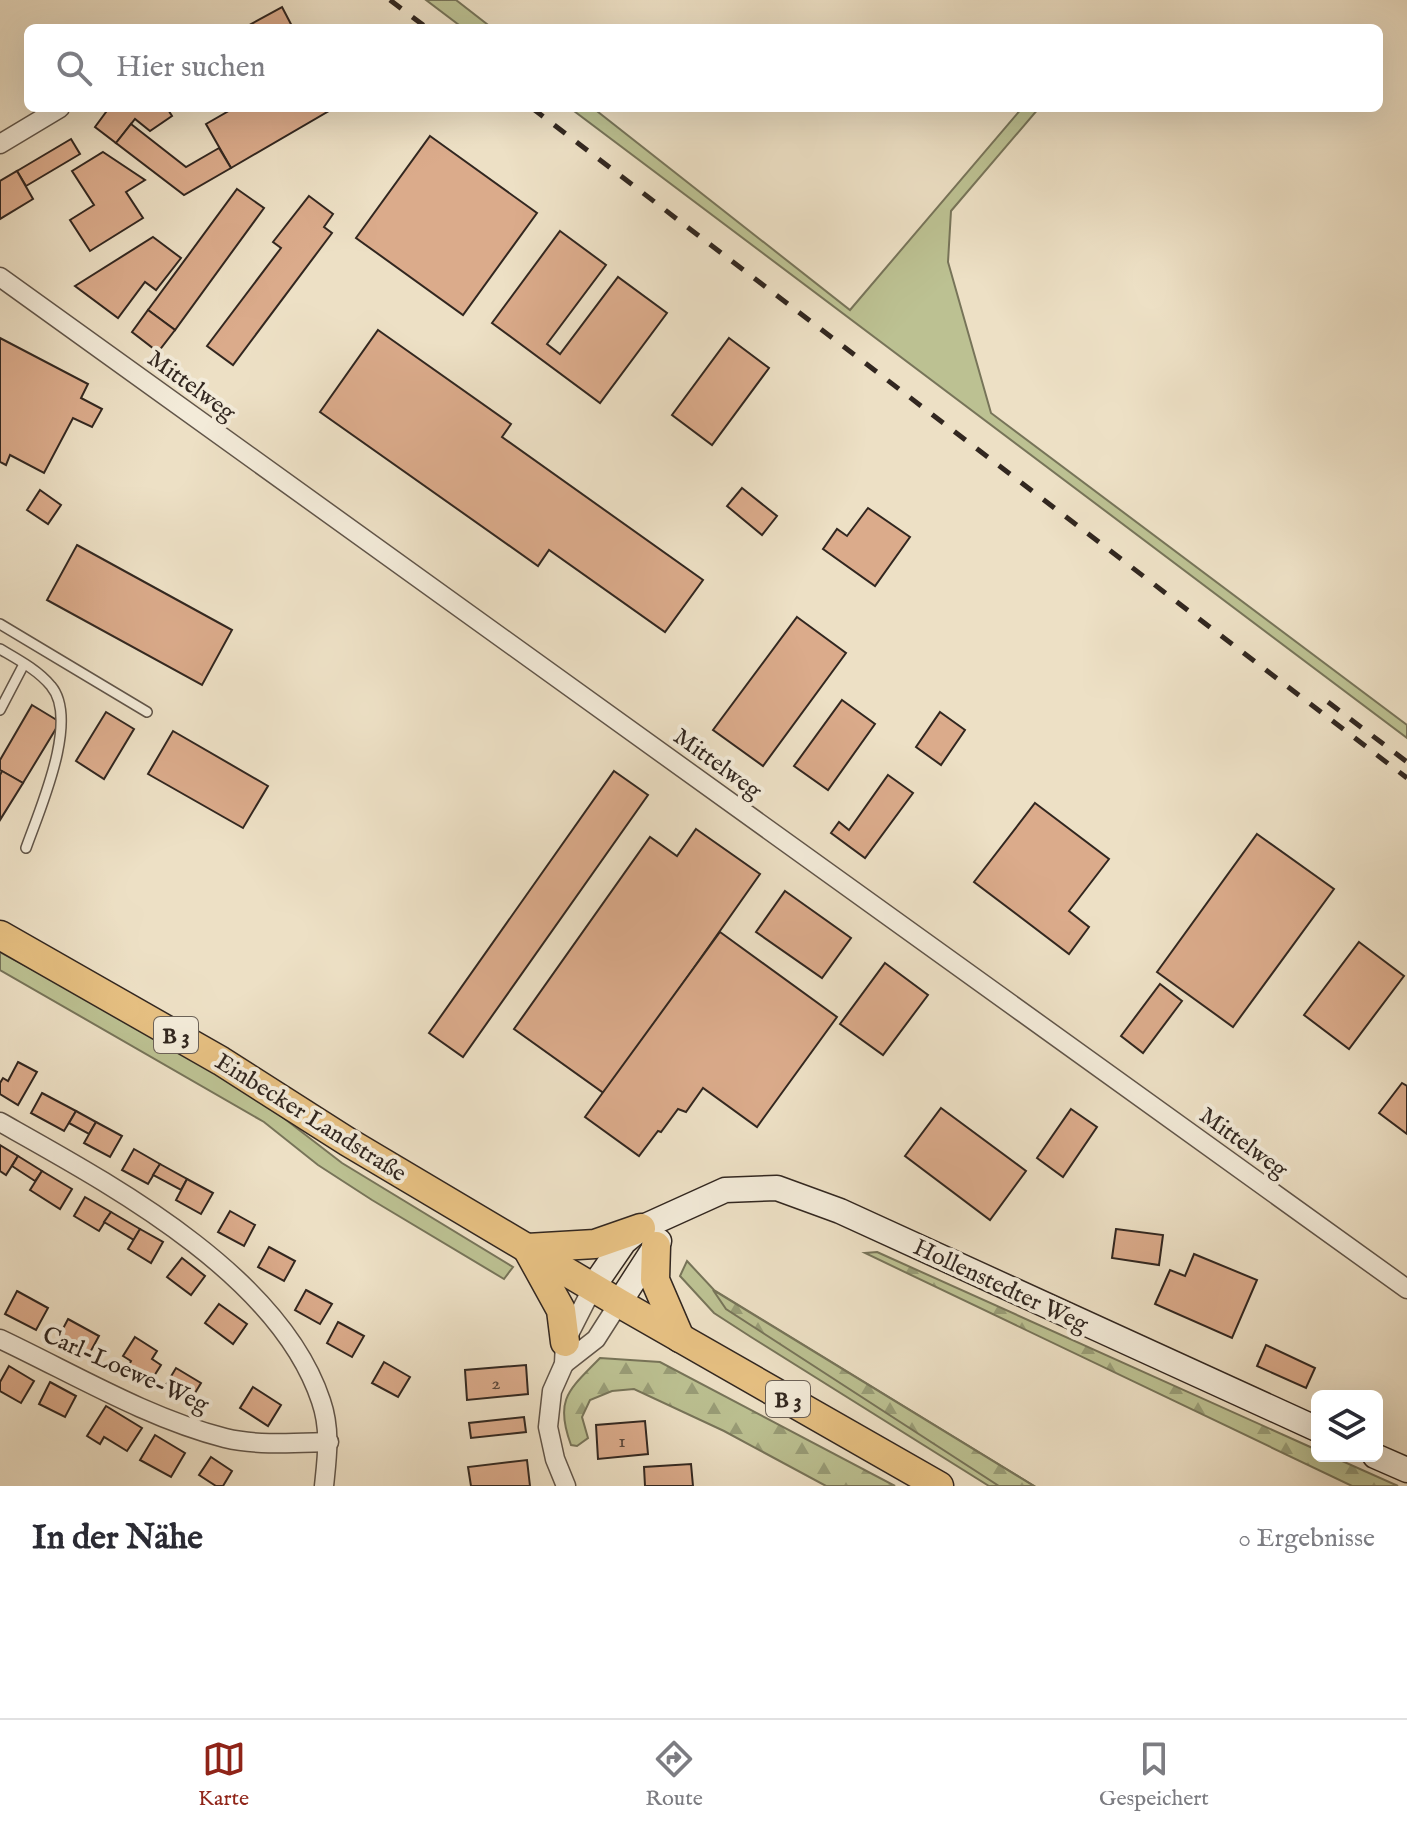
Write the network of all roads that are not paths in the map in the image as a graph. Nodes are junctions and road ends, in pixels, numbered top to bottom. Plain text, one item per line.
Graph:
1 (53, 112) edge
2 (0, 144) edge
3 (0, 277) edge
4 (0, 624) edge
5 (0, 649) edge
6 (24, 664) junction
7 (0, 710) edge
8 (147, 712) dead end
9 (26, 848) dead end
10 (0, 935) edge
11 (0, 1122) edge
12 (648, 1237) junction
13 (527, 1248) junction
14 (593, 1287) junction
15 (1407, 1289) edge
16 (619, 1303) junction
17 (680, 1338) junction
18 (0, 1339) edge
19 (564, 1353) junction
20 (1311, 1426) edge
21 (329, 1442) junction
22 (1383, 1460) edge
23 (1407, 1470) edge
24 (324, 1486) edge
25 (566, 1486) edge
26 (939, 1486) edge

1 - 2 street
3 - 15 street, Mittelweg
4 - 8 lane
5 - 6 lane
6 - 7 lane
6 - 9 lane
10 - 13 main road, Einbecker Landstraße / B 3
11 - 21 street
12 - 13 main road
12 - 14 main road
12 - 16 main road
12 - 17 main road
12 - 20 main road, Hollenstedter Weg
13 - 14 main road, Einbecker Landstraße / B 3
13 - 19 main road
14 - 16 main road, Einbecker Landstraße / B 3
14 - 19 street
16 - 17 main road, B 3
16 - 19 street
17 - 26 main road, B 3
18 - 21 street, Carl-Loewe-Weg
19 - 25 street
21 - 24 street
22 - 23 main road

